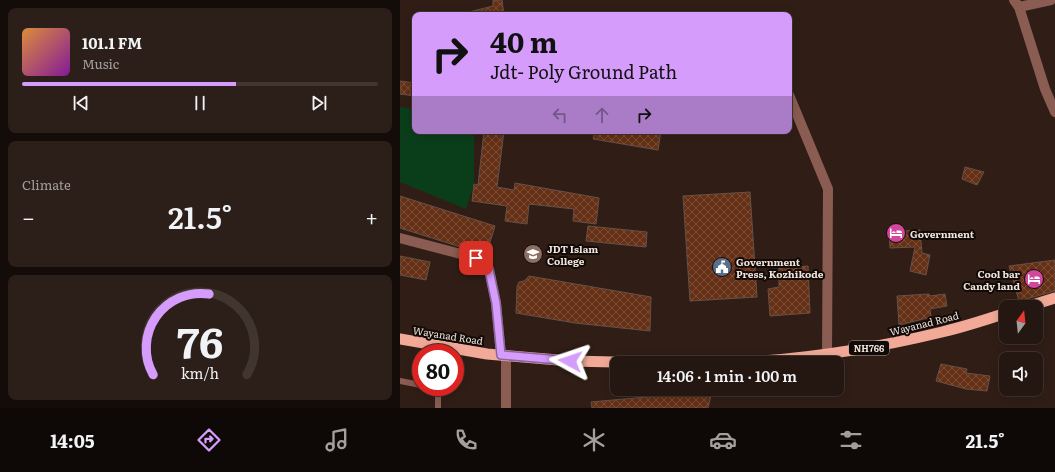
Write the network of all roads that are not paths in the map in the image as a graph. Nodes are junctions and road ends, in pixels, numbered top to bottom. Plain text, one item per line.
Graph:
1 (1052, 0) edge
2 (1017, 4) edge
3 (792, 102) edge
4 (1055, 112) edge
5 (400, 238) edge
6 (1055, 298) edge
7 (1043, 302) edge
8 (999, 315) edge
9 (400, 339) edge
10 (420, 344) edge
11 (464, 351) edge
12 (827, 354) junction
13 (504, 355) junction
14 (811, 356) edge
15 (610, 362) edge
16 (400, 381) edge
17 (412, 383) edge
18 (438, 396) edge
19 (438, 408) edge
20 (506, 408) edge

1 - 2 street
2 - 4 street
3 - 12 street
5 - 13 street
6 - 7 highway
8 - 12 highway, Wayanad Road / NH766
9 - 10 highway, Wayanad Road
11 - 13 highway, Wayanad Road
12 - 14 highway, Wayanad Road / NH766
13 - 15 highway, Wayanad Road
13 - 20 street
16 - 17 lane
18 - 19 lane

